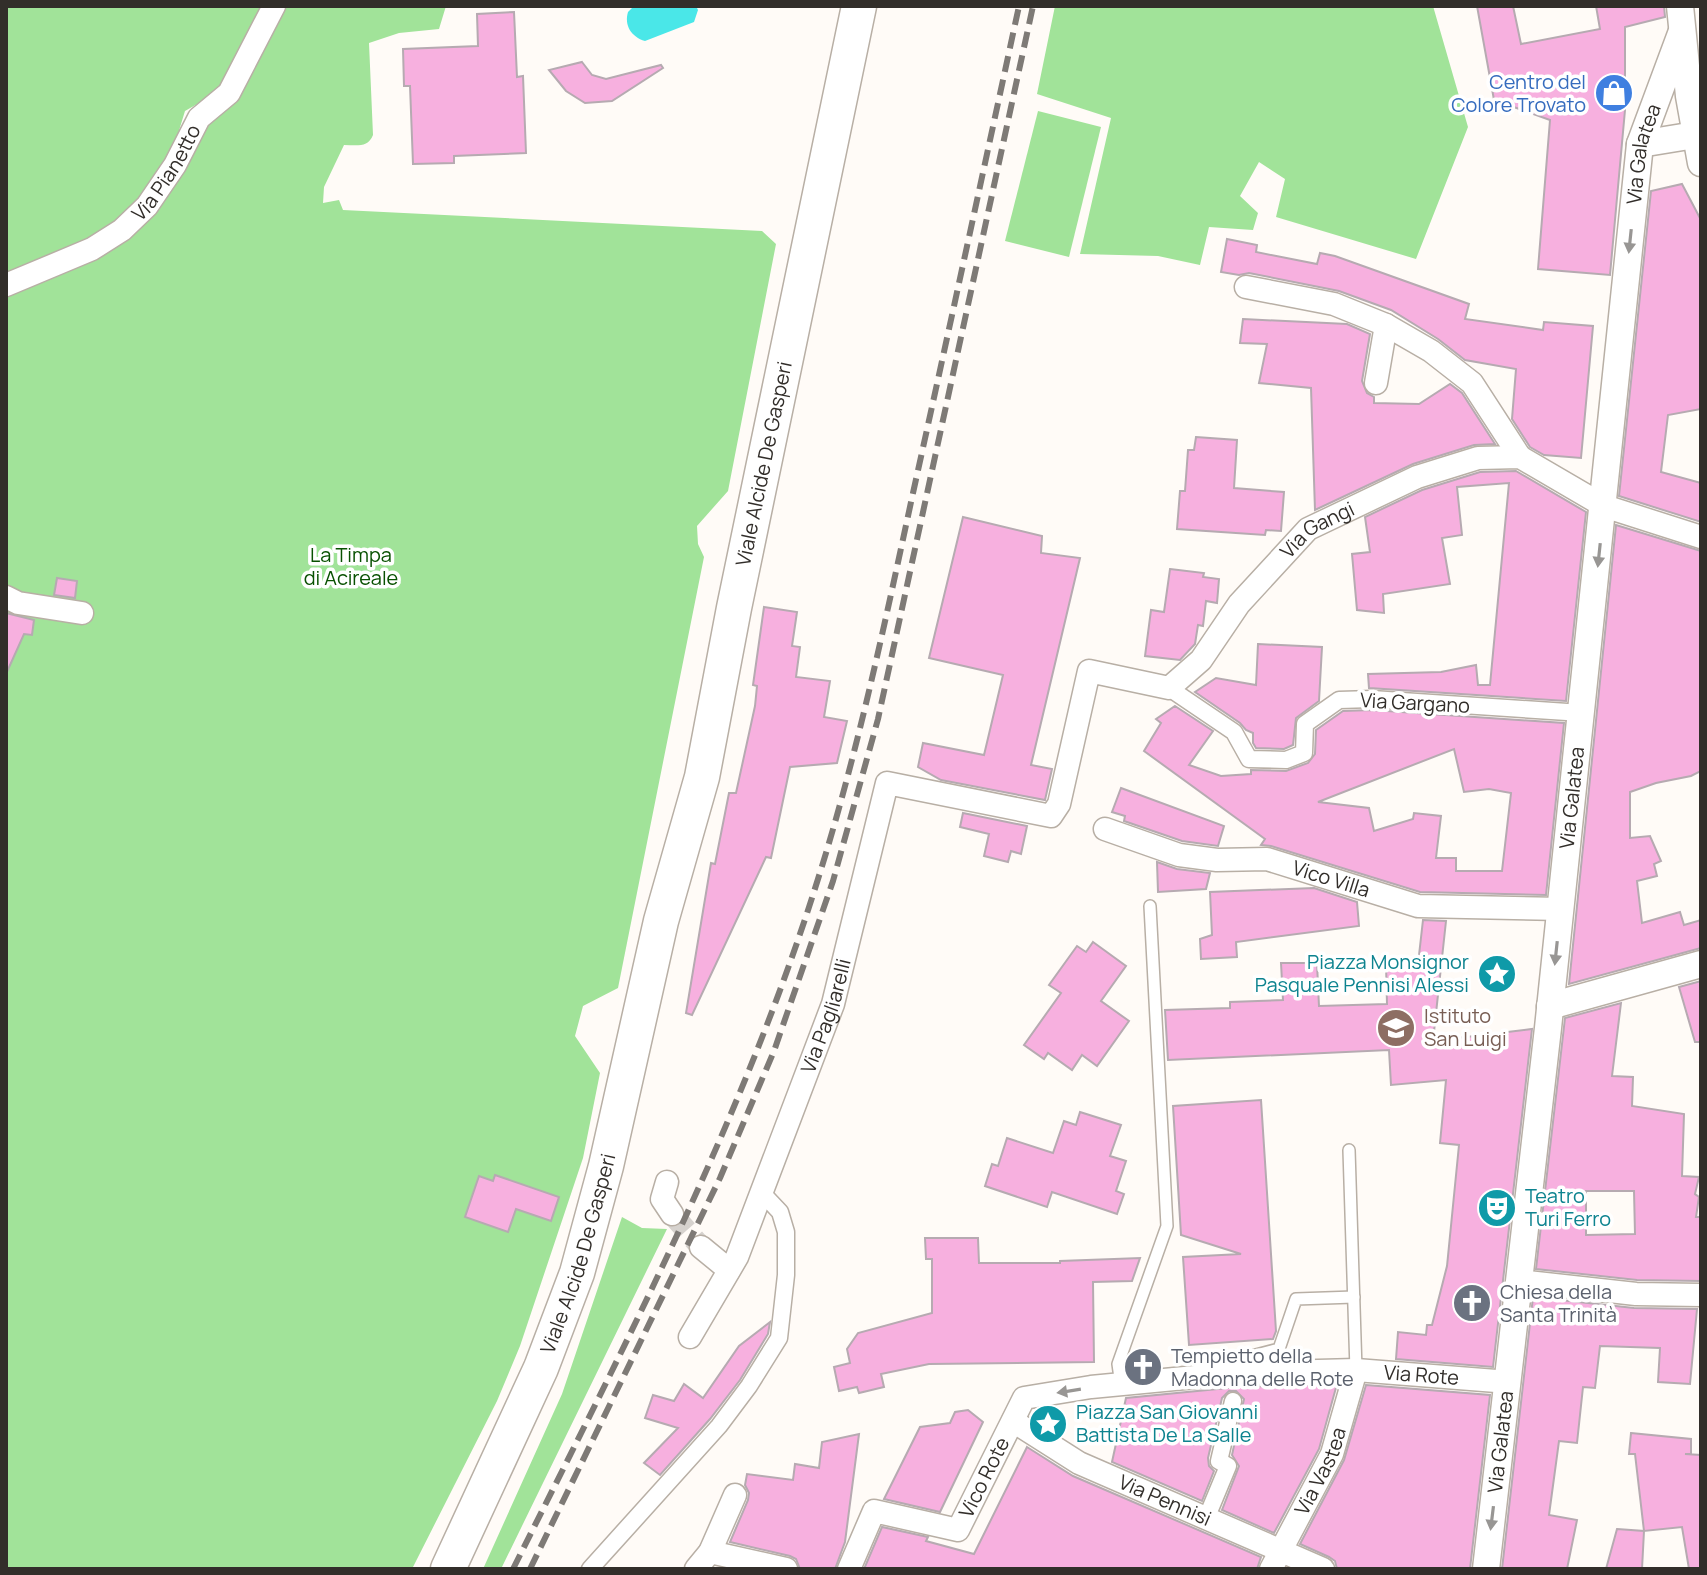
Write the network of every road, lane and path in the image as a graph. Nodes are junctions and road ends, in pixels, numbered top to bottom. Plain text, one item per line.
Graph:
1 (274, 6) edge
2 (840, 6) edge
3 (859, 6) edge
4 (1681, 18) edge
5 (1695, 135) junction
6 (1640, 144) junction
7 (1701, 163) edge
8 (6, 285) edge
9 (1246, 287) dead end
10 (1386, 325) junction
11 (1376, 383) dead end
12 (1520, 457) junction
13 (1604, 506) junction
14 (1701, 537) edge
15 (6, 597) edge
16 (82, 613) dead end
17 (1169, 688) junction
18 (1582, 713) junction
19 (1105, 829) dead end
20 (1150, 906) dead end
21 (1561, 909) junction
22 (661, 921) junction
23 (1701, 964) edge
24 (1550, 1006) junction
25 (1349, 1150) dead end
26 (667, 1182) dead end
27 (763, 1194) junction
28 (672, 1214) tunnel mouth
29 (701, 1247) tunnel mouth
30 (729, 1270) junction
31 (1519, 1281) junction
32 (1701, 1295) edge
33 (1354, 1297) junction
34 (690, 1337) dead end
35 (1356, 1370) junction
36 (1218, 1375) junction
37 (1509, 1382) junction
38 (1121, 1385) junction
39 (1233, 1401) dead end
40 (1013, 1421) junction
41 (735, 1495) dead end
42 (1206, 1519) junction
43 (1276, 1560) edge
44 (703, 1561) edge
45 (448, 1569) edge
46 (590, 1569) edge
47 (786, 1569) edge
48 (849, 1569) edge
49 (1323, 1569) edge
50 (1486, 1569) edge

1 - 8 street, Via Pianetto
2 - 22 main road, Viale Alcide De Gasperi
3 - 22 main road, Viale Alcide De Gasperi
4 - 5 street
4 - 6 street, Via Galatea
5 - 6 street
5 - 7 street
6 -> 13 street, Via Galatea
9 - 10 street
10 - 11 street
10 - 12 street
12 - 13 street
12 - 17 street, Via Gangi
13 - 14 street
13 -> 18 street, Via Galatea
15 - 16 street
17 - 18 street, Via Gargano
17 - 27 street, Via Pagliarelli
18 - 21 street, Via Galatea
19 - 21 street, Vico Villa
20 - 38 lane
21 -> 24 street, Via Galatea
22 - 45 main road, Viale Alcide De Gasperi
23 - 24 street
24 - 31 street, Via Galatea
25 - 33 lane
26 - 28 street
27 - 30 street
27 - 46 street
29 - 30 street
30 - 34 street
31 - 32 street
31 - 37 street, Via Galatea
33 - 35 lane
33 - 36 lane
35 - 36 street, Via Rote
35 - 37 street, Via Rote
35 - 43 street, Via Vastea
36 - 38 street, Via Rote
37 -> 50 street, Via Galatea
38 -> 40 street, Via Rote
39 - 42 street
40 - 42 street, Via Pennisi
40 - 48 street, Vico Rote
41 - 44 street
42 - 43 street, Via Pennisi
43 - 49 street, Via Pennisi
44 - 47 street

